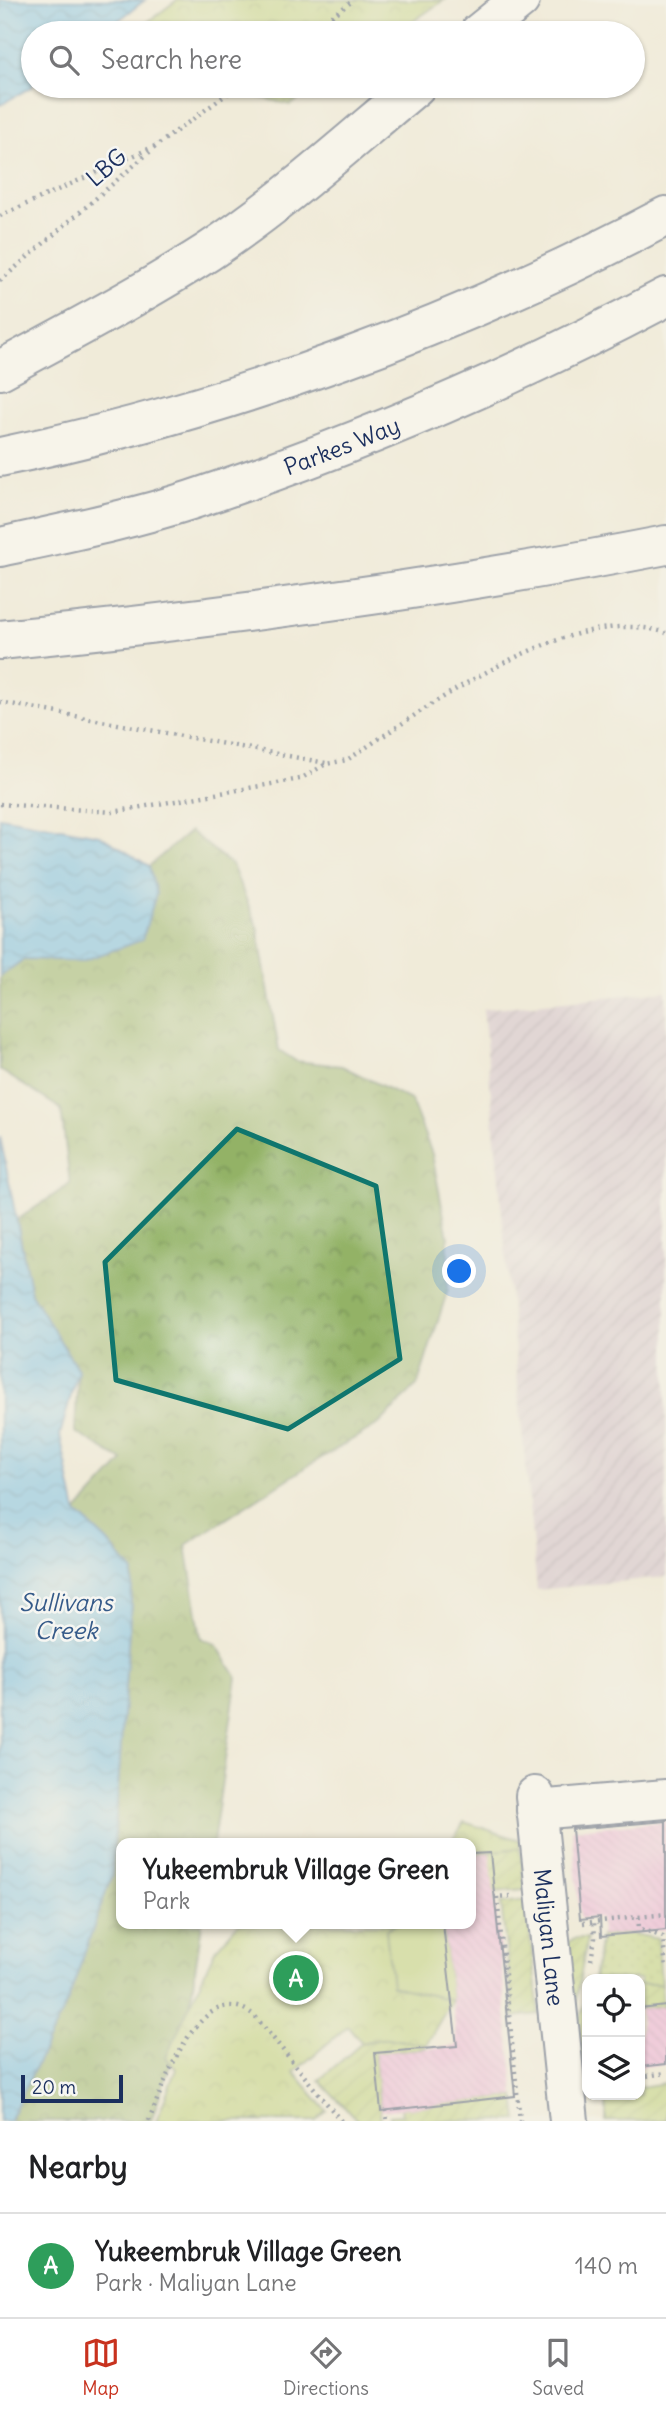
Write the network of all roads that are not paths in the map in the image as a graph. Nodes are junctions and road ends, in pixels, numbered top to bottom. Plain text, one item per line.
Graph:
1 (520, 0) edge
2 (494, 21) edge
3 (402, 98) edge
4 (666, 216) edge
5 (666, 297) edge
6 (0, 370) edge
7 (0, 457) edge
8 (0, 547) edge
9 (663, 547) edge
10 (0, 640) edge
11 (666, 1799) edge
12 (569, 2121) edge

1 - 2 main road
3 - 6 main road
4 - 7 main road
5 - 8 main road, Parkes Way
9 - 10 main road
11 - 12 main road, Maliyan Lane

